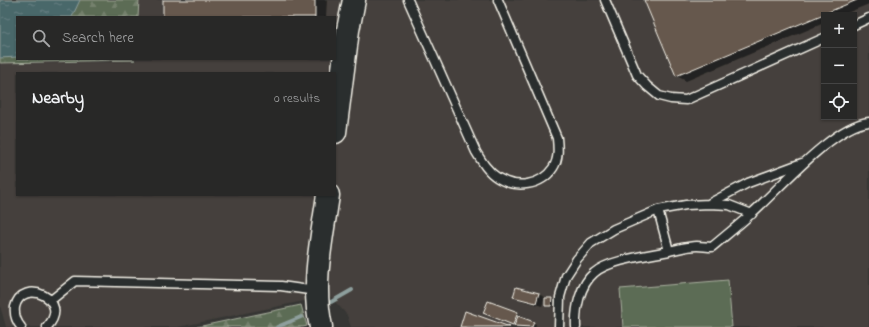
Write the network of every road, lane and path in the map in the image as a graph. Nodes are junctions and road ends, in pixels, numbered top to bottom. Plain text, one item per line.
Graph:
1 (354, 0) edge
2 (408, 0) edge
3 (498, 0) edge
4 (605, 0) edge
5 (869, 18) edge
6 (857, 24) edge
7 (821, 39) edge
8 (869, 122) edge
9 (336, 124) edge
10 (805, 162) junction
11 (325, 198) edge
12 (710, 204) junction
13 (658, 210) junction
14 (752, 214) junction
15 (669, 251) junction
16 (50, 301) junction
17 (319, 312) edge
18 (21, 327) edge
19 (47, 327) edge
20 (559, 327) edge
21 (576, 327) edge

1 - 9 main road
2 - 3 lane
4 - 7 lane
5 - 6 lane
8 - 10 lane
10 - 12 lane
10 - 14 lane
11 - 17 main road
12 - 13 lane
12 - 14 lane
13 - 15 lane
13 - 20 lane
14 - 15 lane
15 - 21 lane
16 - 17 lane
16 - 18 lane
16 - 19 lane

